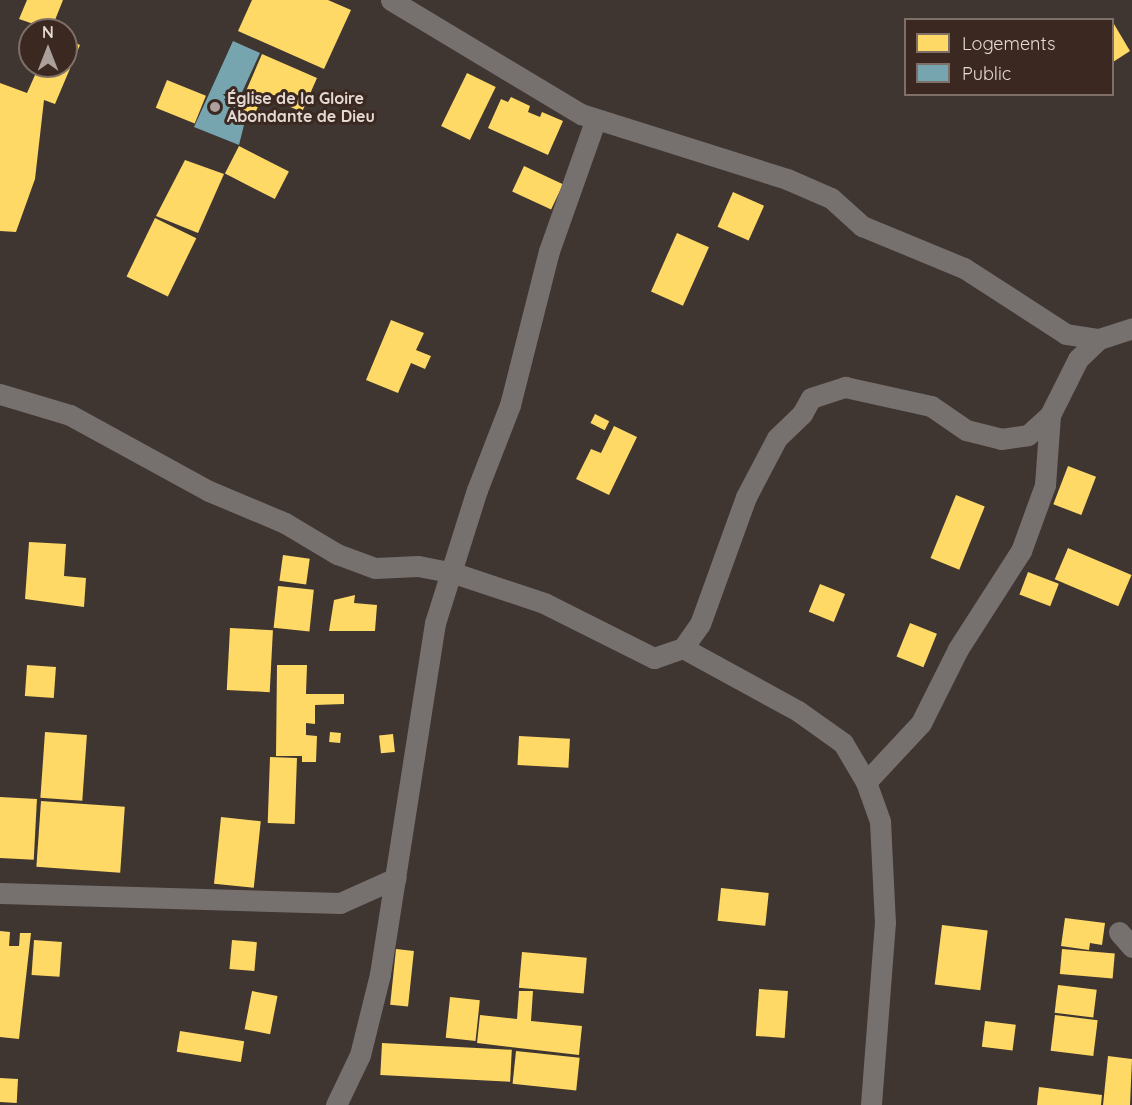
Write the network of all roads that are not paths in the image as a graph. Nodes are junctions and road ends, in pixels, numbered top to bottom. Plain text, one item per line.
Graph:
1 (391, 0) edge
2 (595, 121) junction
3 (1132, 328) edge
4 (1099, 339) junction
5 (0, 394) edge
6 (1050, 415) junction
7 (454, 573) junction
8 (682, 648) junction
9 (866, 782) junction
10 (396, 878) junction
11 (0, 893) edge
12 (336, 1105) edge
13 (871, 1105) edge

1 - 2 street
2 - 4 street
2 - 7 street
3 - 4 street
4 - 6 street
5 - 7 street
6 - 8 street
6 - 9 street
7 - 8 street
7 - 10 street
8 - 9 street
9 - 13 street
10 - 11 street
10 - 12 street

